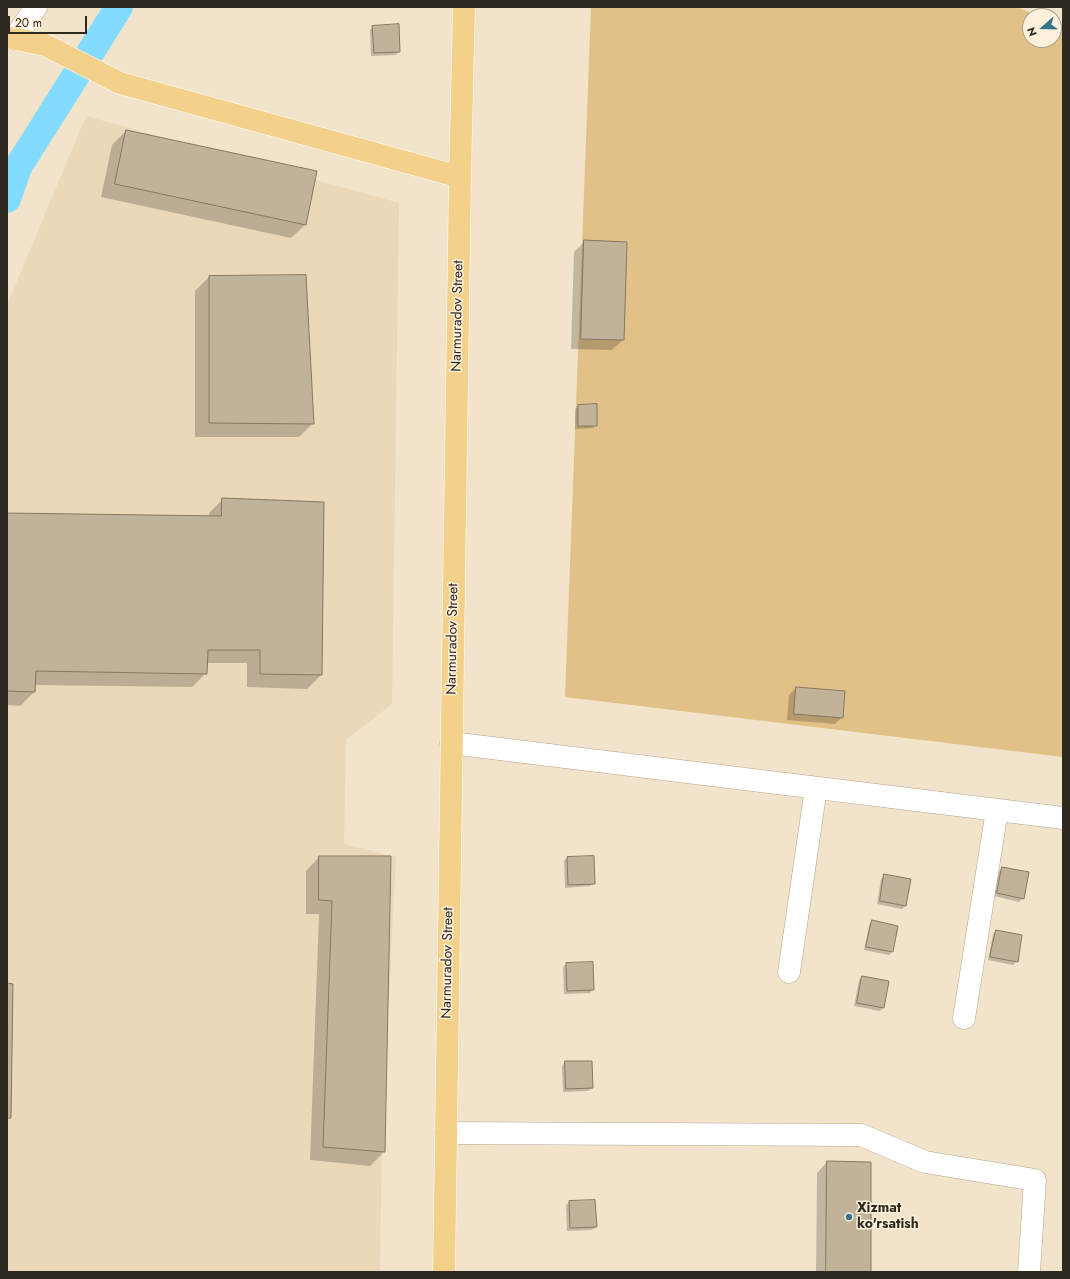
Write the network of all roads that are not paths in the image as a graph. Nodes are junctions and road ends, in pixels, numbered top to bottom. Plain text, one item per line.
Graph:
1 (36, 7) edge
2 (464, 7) edge
3 (9, 37) edge
4 (460, 177) junction
5 (451, 743) junction
6 (816, 788) junction
7 (997, 810) junction
8 (1063, 818) edge
9 (789, 972) dead end
10 (964, 1018) dead end
11 (446, 1132) junction
12 (444, 1272) edge
13 (1029, 1272) edge

1 - 3 street
2 - 4 main road, Narmuradov Street
3 - 4 main road
4 - 5 main road, Narmuradov Street
5 - 6 street
5 - 11 main road, Narmuradov Street
6 - 7 street
6 - 9 street
7 - 8 street
7 - 10 street
11 - 12 main road, Narmuradov Street
11 - 13 street

